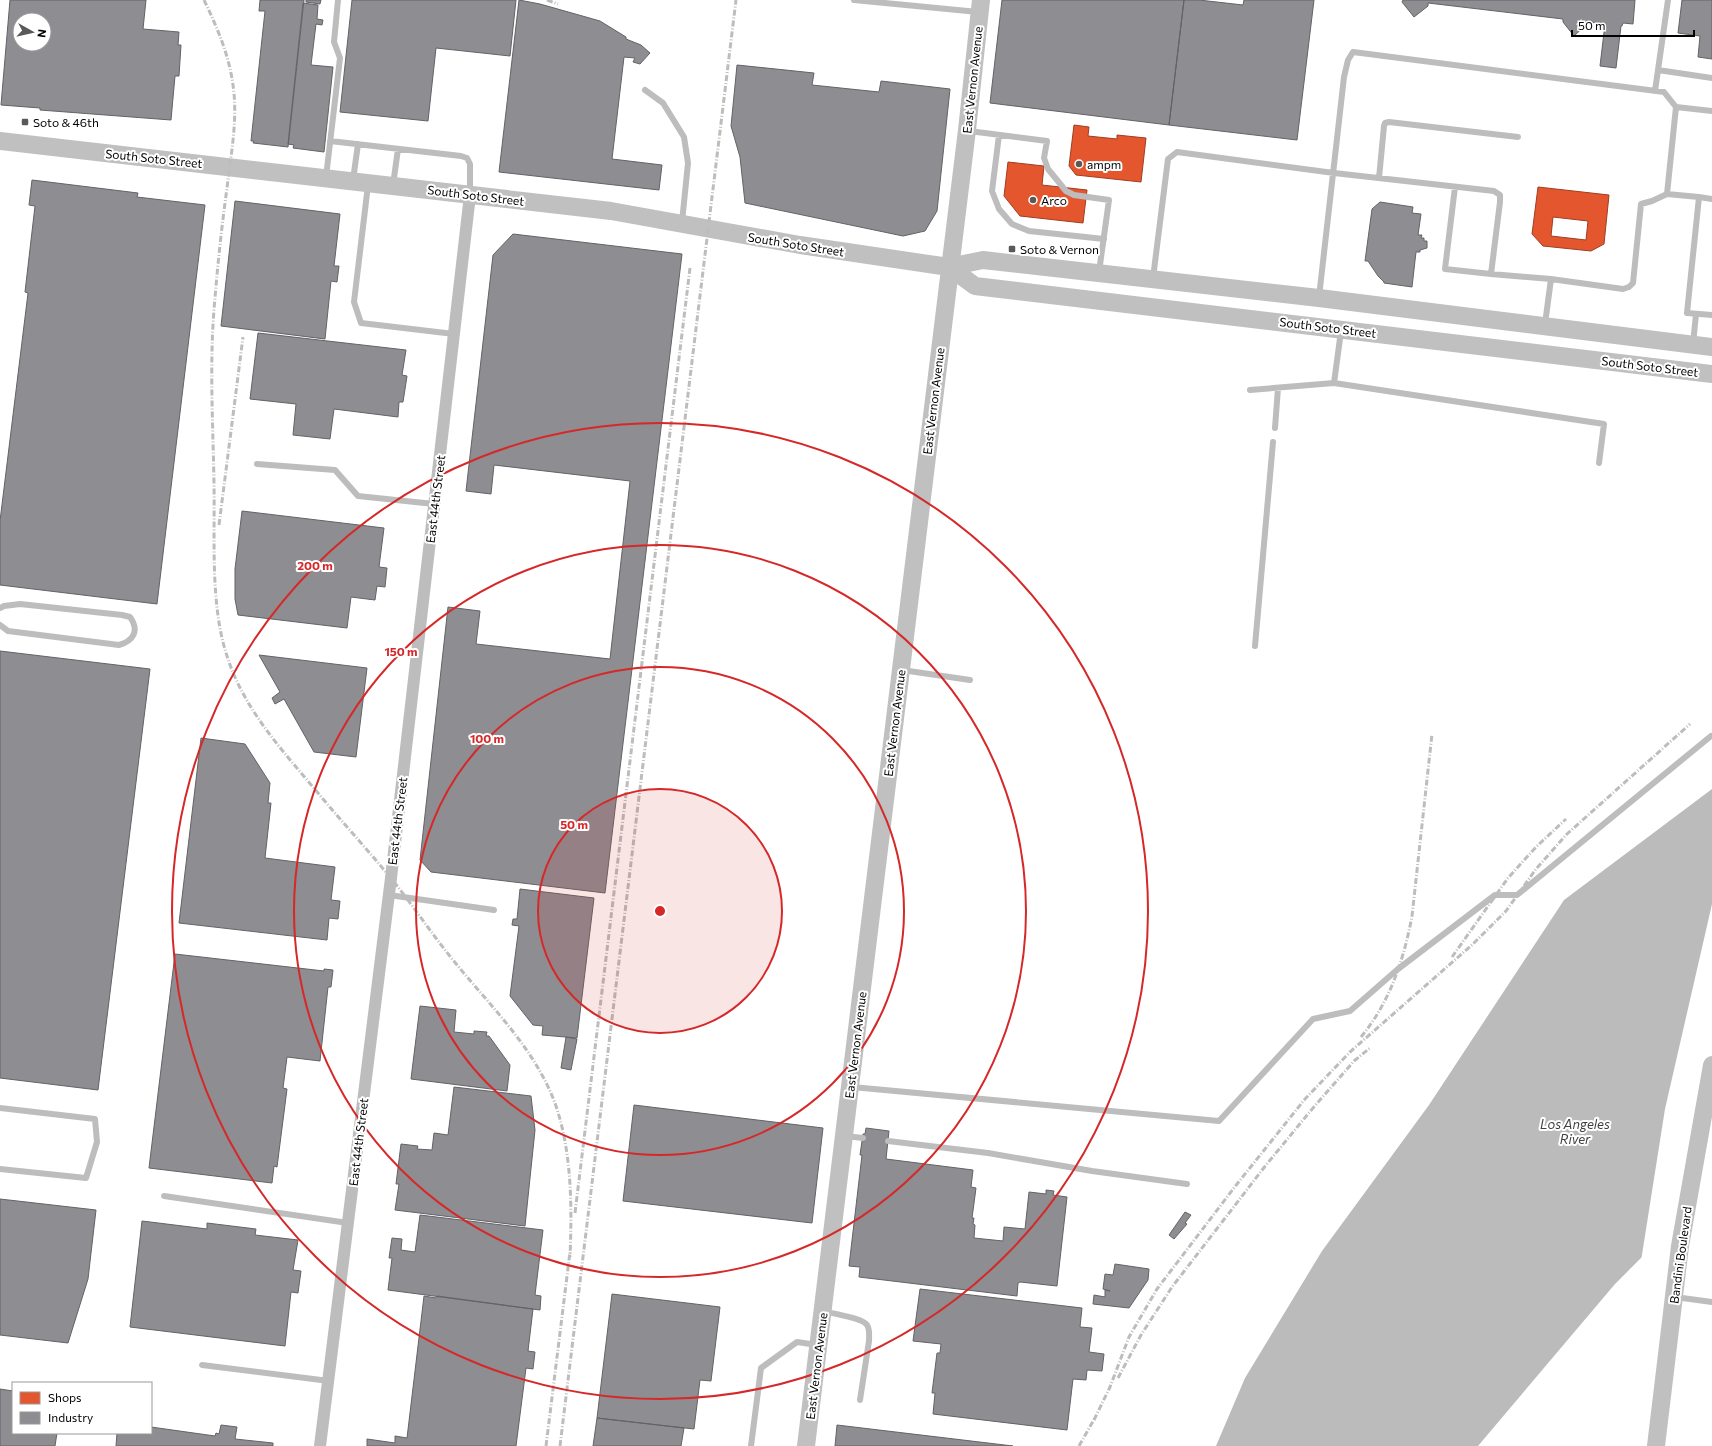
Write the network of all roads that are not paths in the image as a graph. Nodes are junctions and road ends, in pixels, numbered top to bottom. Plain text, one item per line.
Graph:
1 (338, 0) edge
2 (854, 0) edge
3 (1668, 0) edge
4 (980, 6) edge
5 (1658, 70) junction
6 (1712, 78) edge
7 (645, 90) dead end
8 (1655, 91) junction
9 (1676, 106) junction
10 (1712, 111) edge
11 (967, 130) junction
12 (999, 135) junction
13 (1518, 137) dead end
14 (0, 141) edge
15 (330, 141) junction
16 (358, 144) junction
17 (398, 149) junction
18 (1334, 173) junction
19 (326, 178) junction
20 (1379, 178) junction
21 (360, 182) junction
22 (392, 186) junction
23 (1455, 187) junction
24 (1667, 194) junction
25 (470, 195) junction
26 (1699, 197) junction
27 (1712, 199) edge
28 (682, 223) junction
29 (1104, 239) junction
30 (949, 267) junction
31 (1098, 274) junction
32 (1491, 274) junction
33 (1550, 279) junction
34 (1153, 280) junction
35 (1319, 298) junction
36 (1696, 314) junction
37 (1712, 315) edge
38 (1314, 326) junction
39 (1545, 326) junction
40 (1342, 329) junction
41 (454, 334) junction
42 (1693, 345) junction
43 (1712, 347) edge
44 (1712, 374) edge
45 (1334, 383) junction
46 (1278, 388) junction
47 (1250, 390) dead end
48 (1275, 428) dead end
49 (1273, 442) dead end
50 (1598, 463) dead end
51 (257, 464) dead end
52 (434, 504) junction
53 (0, 608) edge
54 (0, 625) edge
55 (1255, 646) dead end
56 (900, 670) junction
57 (970, 680) dead end
58 (1712, 736) edge
59 (389, 895) junction
60 (494, 910) dead end
61 (1712, 1065) edge
62 (850, 1087) junction
63 (0, 1108) edge
64 (844, 1136) junction
65 (862, 1138) dead end
66 (888, 1141) dead end
67 (0, 1169) edge
68 (1187, 1184) dead end
69 (164, 1196) dead end
70 (348, 1223) junction
71 (1674, 1296) junction
72 (1712, 1302) edge
73 (823, 1311) junction
74 (819, 1345) junction
75 (202, 1365) dead end
76 (328, 1381) junction
77 (860, 1400) dead end
78 (320, 1446) edge
79 (751, 1446) edge
80 (806, 1446) edge
81 (1656, 1446) edge

1 - 15 lane
2 - 4 lane
3 - 5 lane
4 - 11 main road, East Vernon Avenue
5 - 6 lane
5 - 8 lane
7 - 28 lane
8 - 9 lane
8 - 18 lane
9 - 10 lane
9 - 24 lane
11 - 12 lane
11 - 30 main road, East Vernon Avenue
12 - 29 lane
12 - 29 lane
13 - 20 lane
14 - 19 main road, South Soto Street
15 - 16 lane
15 - 19 lane
16 - 17 lane
16 - 21 lane
17 - 22 lane
17 - 25 lane
18 - 20 lane
18 - 34 lane
18 - 35 lane
19 - 21 main road, South Soto Street
20 - 23 lane
21 - 22 main road, South Soto Street
21 - 41 lane
22 - 25 main road, South Soto Street
23 - 32 lane
23 - 32 lane
24 - 26 lane
24 - 33 lane
25 - 28 main road, South Soto Street
25 - 41 street, East 44th Street
26 - 27 lane
26 - 36 lane
28 - 30 main road, South Soto Street
29 - 31 lane
30 - 31 main road, South Soto Street
30 - 38 main road, South Soto Street
30 - 56 main road, East Vernon Avenue
31 - 34 main road, South Soto Street
32 - 33 lane
33 - 39 lane
34 - 35 main road, South Soto Street
35 - 38 main road
35 - 39 main road, South Soto Street
36 - 37 lane
36 - 42 lane
38 - 40 main road, South Soto Street
39 - 42 main road, South Soto Street
40 - 44 main road, South Soto Street
40 - 45 lane
41 - 52 street, East 44th Street
42 - 43 main road, South Soto Street
45 - 46 lane
45 - 50 lane
46 - 47 lane
46 - 48 lane
49 - 55 lane
51 - 52 lane
52 - 59 street, East 44th Street
53 - 54 lane
56 - 57 lane
56 - 62 main road, East Vernon Avenue
58 - 62 lane
59 - 60 lane
59 - 70 street, East 44th Street
61 - 71 main road, Bandini Boulevard
62 - 64 main road, East Vernon Avenue
63 - 67 lane
64 - 65 lane
64 - 73 main road, East Vernon Avenue
66 - 68 lane
69 - 70 lane
70 - 76 street, East 44th Street
71 - 72 lane
71 - 81 main road, Bandini Boulevard
73 - 74 main road, East Vernon Avenue
73 - 77 lane
74 - 79 lane
74 - 80 main road, East Vernon Avenue
75 - 76 lane
76 - 78 street, East 44th Street

